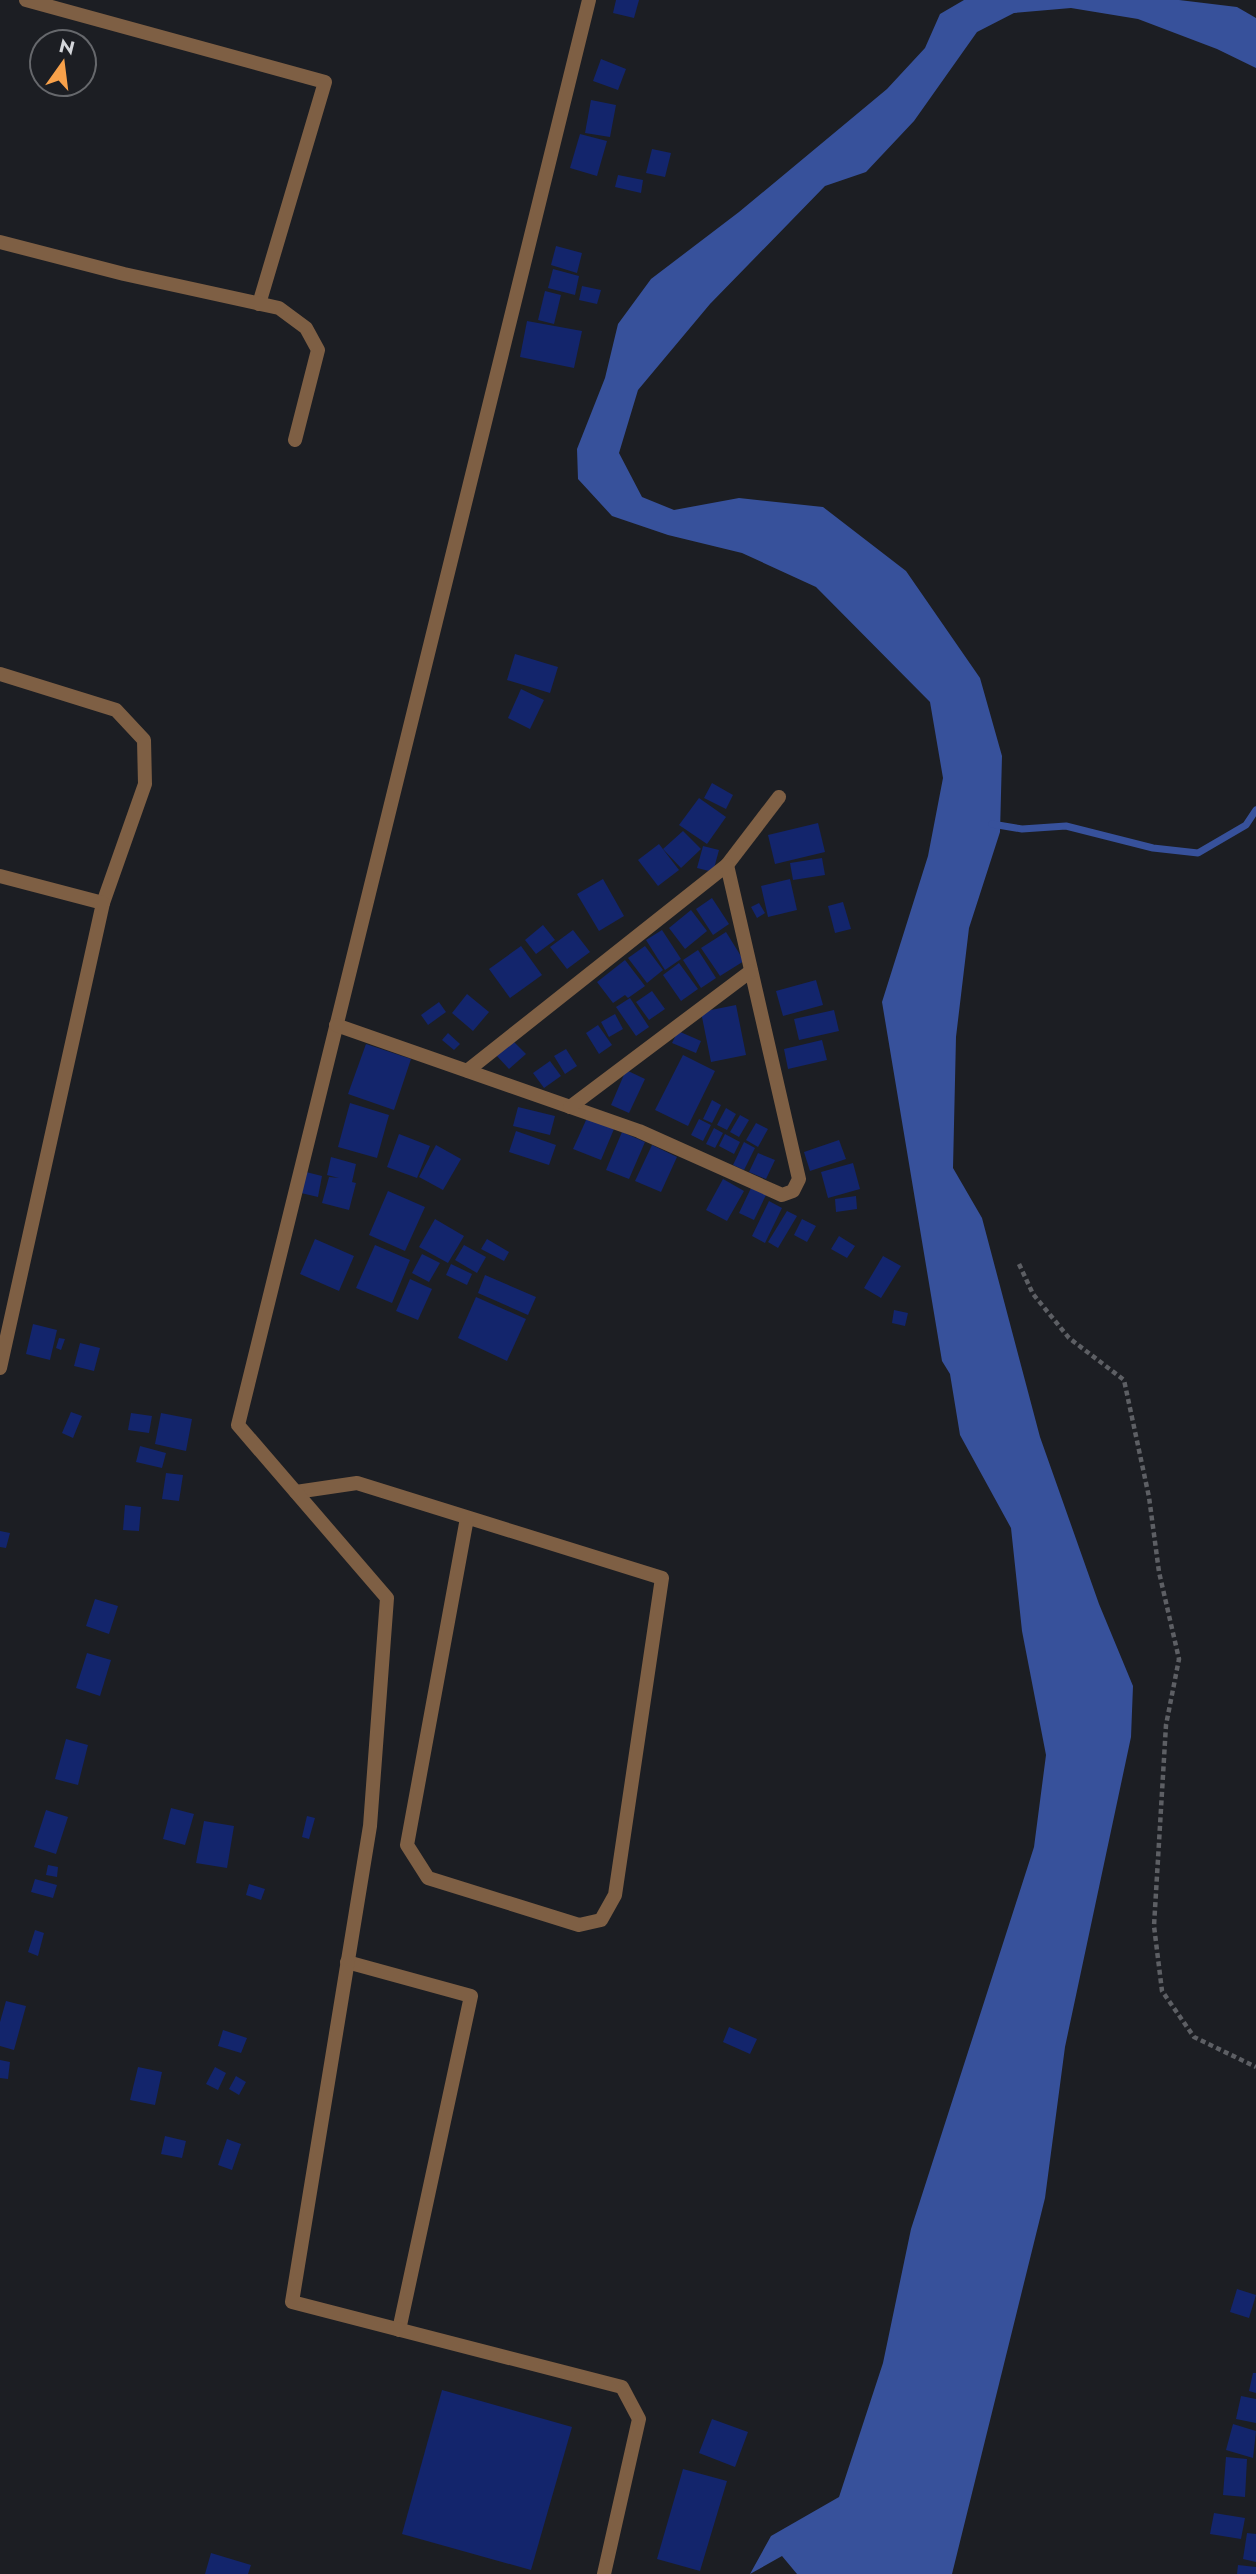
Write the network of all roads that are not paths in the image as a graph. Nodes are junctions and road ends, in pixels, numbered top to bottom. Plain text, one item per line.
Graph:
1 (26, 0) edge
2 (589, 0) edge
3 (0, 242) edge
4 (258, 304) junction
5 (295, 440) dead end
6 (0, 674) edge
7 (779, 797) dead end
8 (727, 864) junction
9 (0, 876) edge
10 (103, 903) junction
11 (751, 971) junction
12 (336, 1025) junction
13 (467, 1071) junction
14 (570, 1107) junction
15 (0, 1368) edge
16 (296, 1492) junction
17 (467, 1518) junction
18 (347, 1962) junction
19 (399, 2330) junction
20 (604, 2574) edge

1 - 4 street
2 - 12 street
3 - 4 street
4 - 5 street
6 - 10 street
7 - 8 street
8 - 11 street
8 - 13 street
9 - 10 street
10 - 15 street
11 - 14 street
11 - 14 street
12 - 13 street
12 - 16 street
13 - 14 street
16 - 17 street
16 - 18 street
17 - 17 street
18 - 19 street
18 - 19 street
19 - 20 street

